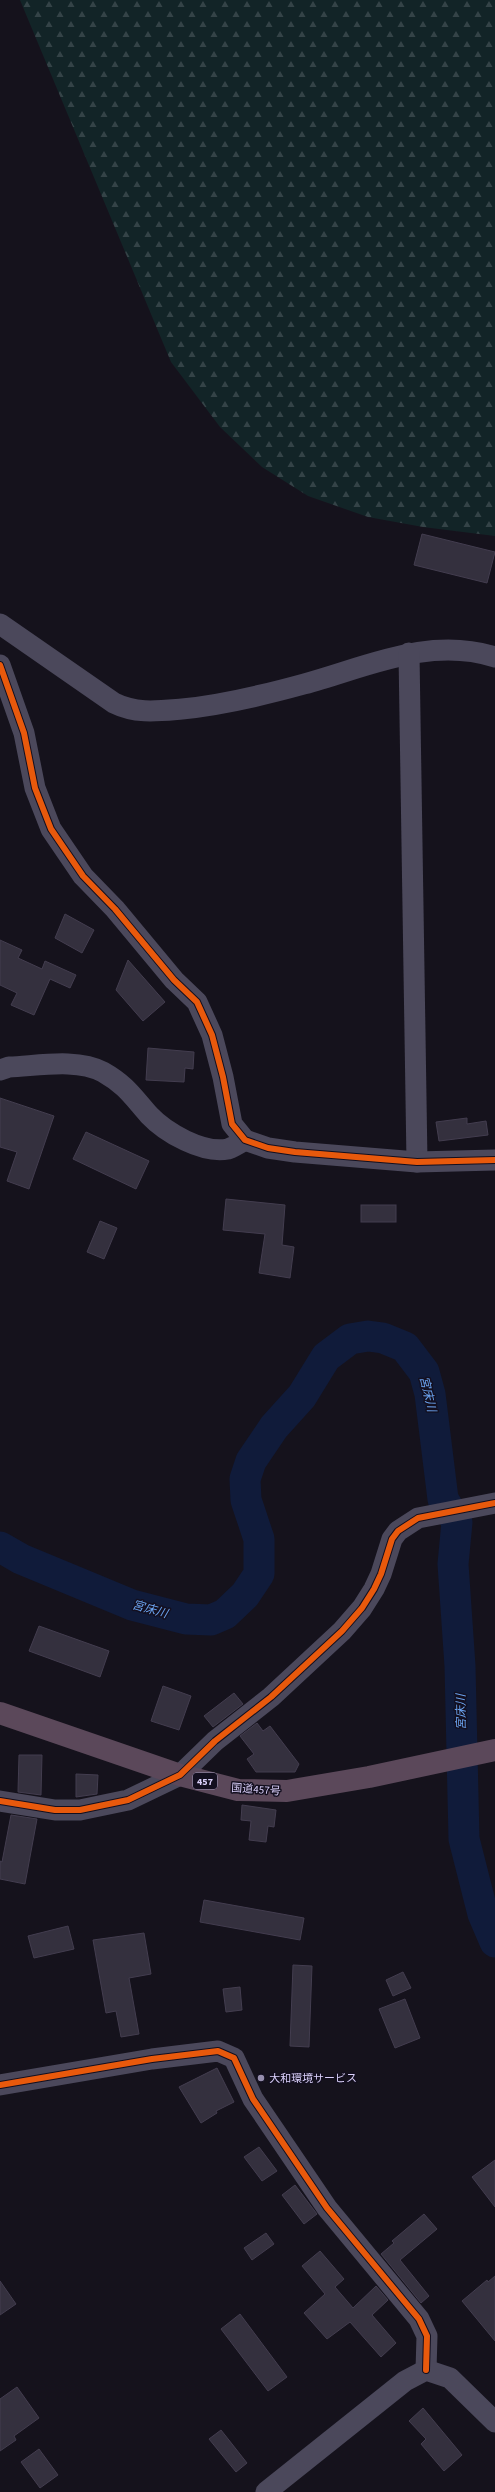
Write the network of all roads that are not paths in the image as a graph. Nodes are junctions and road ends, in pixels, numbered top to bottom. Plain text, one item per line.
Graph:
1 (0, 624) edge
2 (409, 653) junction
3 (495, 657) edge
4 (0, 665) edge
5 (0, 1070) edge
6 (244, 1140) junction
7 (495, 1160) edge
8 (417, 1162) junction
9 (495, 1503) edge
10 (0, 1713) edge
11 (495, 1750) edge
12 (180, 1775) junction
13 (0, 1801) edge
14 (0, 2085) edge
15 (426, 2370) junction
16 (495, 2422) edge
17 (266, 2492) edge

1 - 2 street
2 - 3 street
2 - 8 street
4 - 6 street
5 - 6 street
6 - 8 street
7 - 8 street
9 - 12 street
10 - 12 highway, 国道457号 / 457
11 - 12 highway, 国道457号 / 457
12 - 13 street
14 - 15 street
15 - 16 street
15 - 17 street

